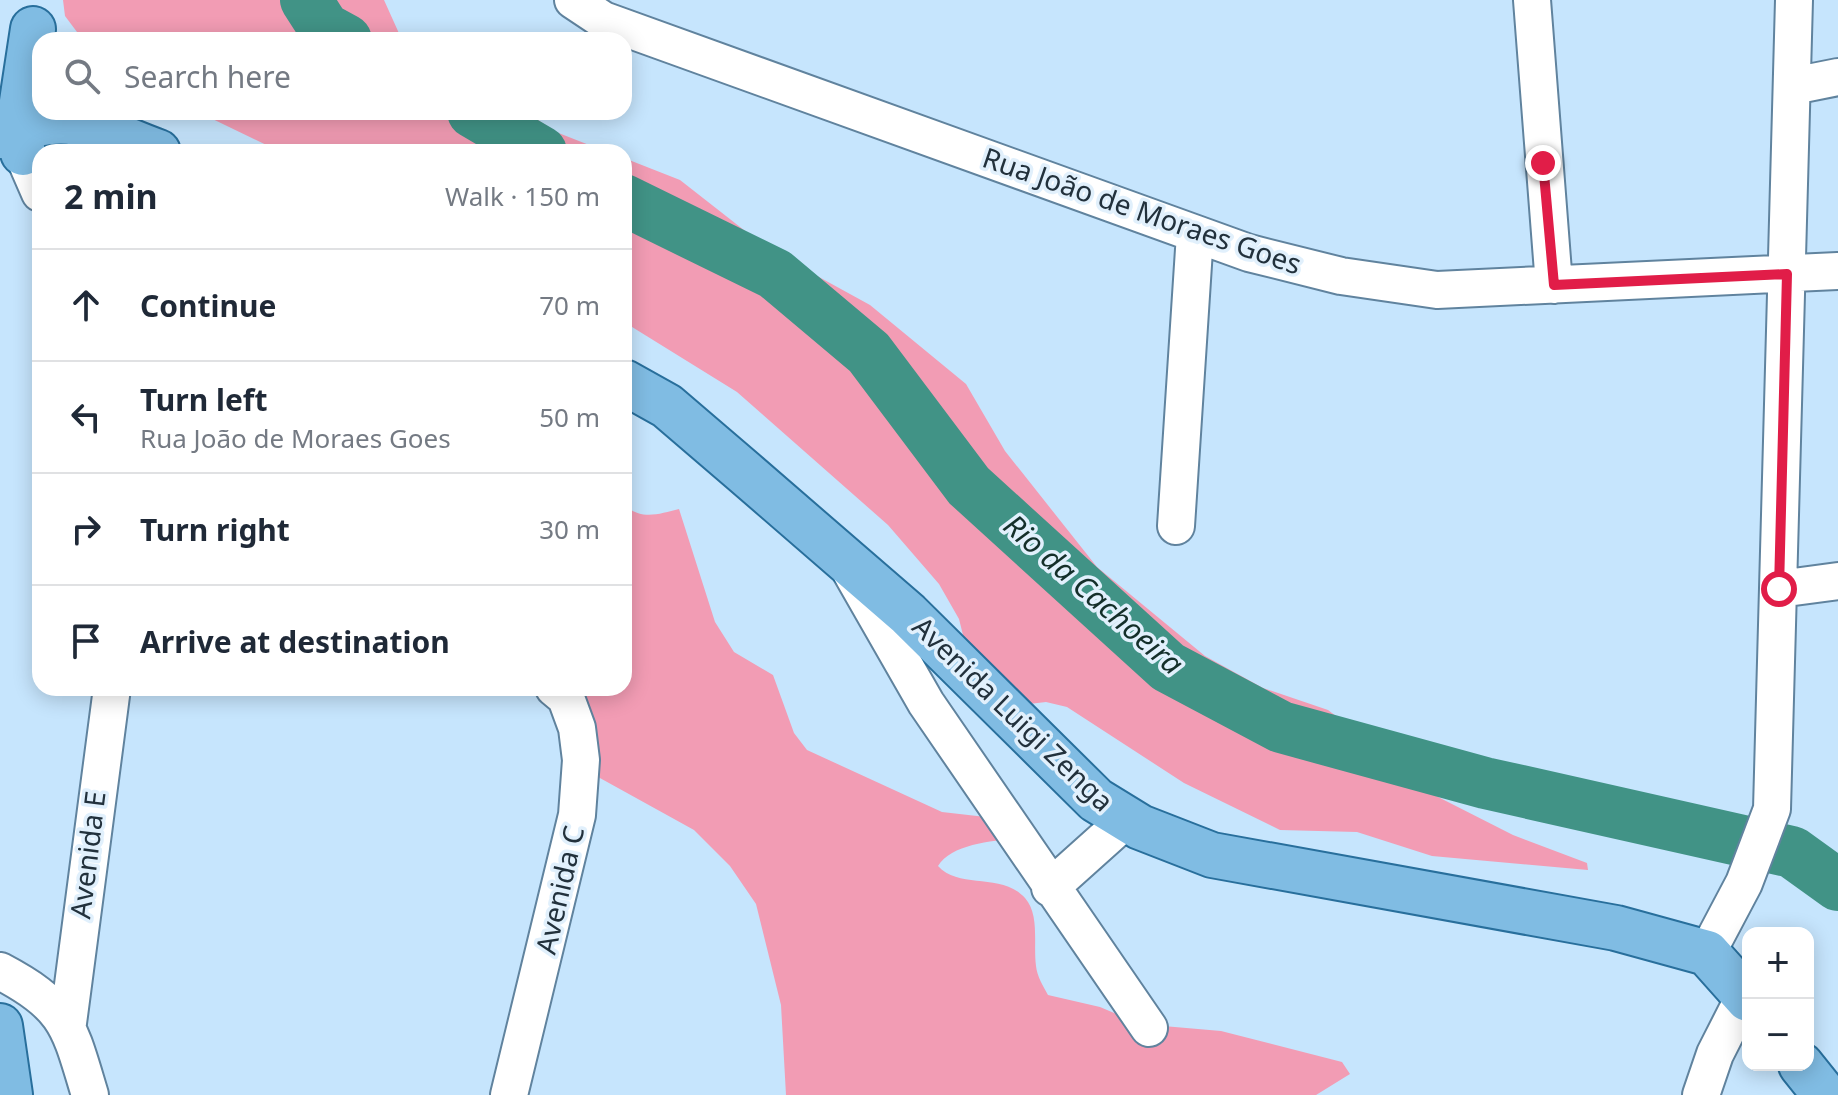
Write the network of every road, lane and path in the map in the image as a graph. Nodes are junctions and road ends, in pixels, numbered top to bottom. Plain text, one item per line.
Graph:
1 (573, 0) edge
2 (1532, 0) edge
3 (1794, 0) edge
4 (32, 39) edge
5 (1838, 77) edge
6 (1793, 86) junction
7 (80, 131) edge
8 (45, 144) edge
9 (128, 144) edge
10 (16, 155) edge
11 (1195, 234) junction
12 (1838, 271) edge
13 (1787, 274) junction
14 (1554, 285) junction
15 (632, 386) edge
16 (1176, 526) dead end
17 (842, 557) junction
18 (1838, 581) edge
19 (1779, 589) junction
20 (111, 696) edge
21 (564, 696) edge
22 (1127, 819) junction
23 (1050, 888) junction
24 (1707, 953) junction
25 (0, 971) edge
26 (1742, 992) edge
27 (1745, 999) edge
28 (68, 1023) junction
29 (0, 1026) edge
30 (1149, 1028) dead end
31 (1806, 1071) edge
32 (10, 1095) edge
33 (90, 1095) edge
34 (509, 1095) edge
35 (1701, 1095) edge
36 (1825, 1095) edge

1 - 11 street, Rua João de Moraes Goes
2 - 14 street
3 - 6 street
4 - 10 main road
5 - 6 street
6 - 13 street
7 - 8 main road
7 - 9 main road
11 - 14 street, Rua João de Moraes Goes
11 - 16 street
12 - 13 street, Rua João de Moraes Goes
13 - 14 street, Rua João de Moraes Goes
13 - 19 street
15 - 17 main road, Avenida Luigi Zenga
17 - 22 main road, Avenida Luigi Zenga
17 - 23 street
18 - 19 street
19 - 24 street
20 - 28 street, Avenida E
21 - 34 street, Avenida C
22 - 23 street
22 - 24 main road, Avenida Luigi Zenga
23 - 30 street
24 - 26 main road
25 - 28 street
27 - 35 street
28 - 33 street
29 - 32 main road
31 - 36 main road

